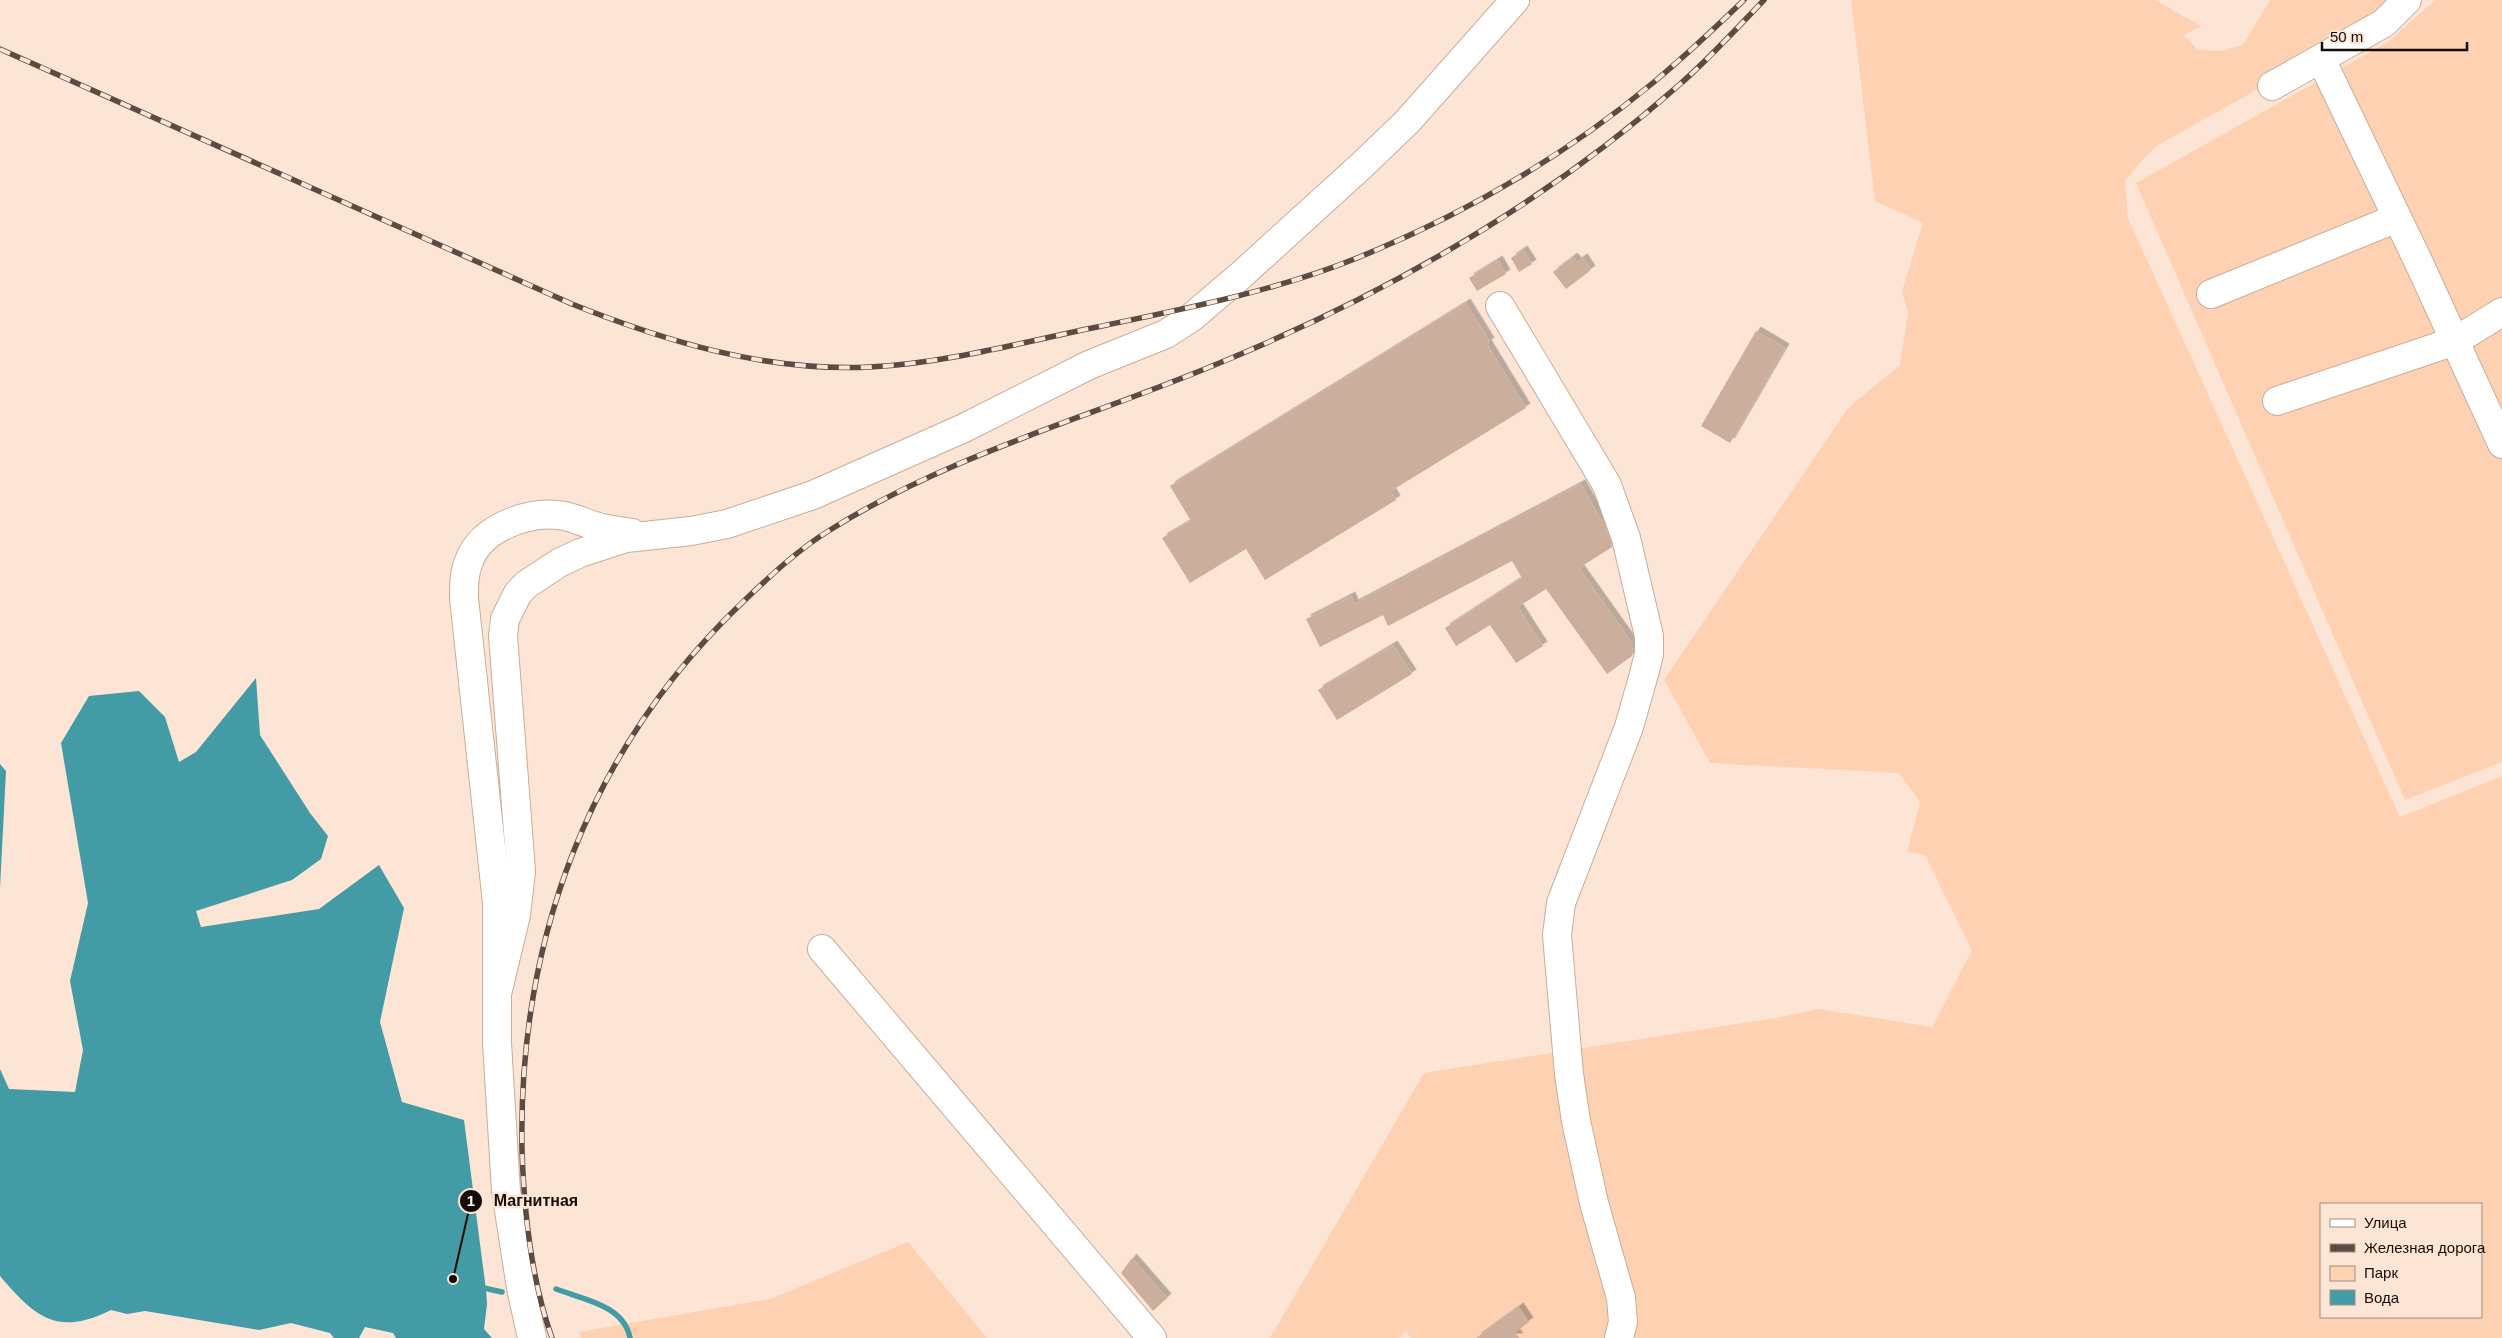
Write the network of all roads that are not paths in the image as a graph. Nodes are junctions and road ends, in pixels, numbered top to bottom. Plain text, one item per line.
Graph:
1 (1515, 0) edge
2 (2407, 0) edge
3 (2321, 59) junction
4 (2272, 86) dead end
5 (2397, 218) junction
6 (2211, 294) dead end
7 (1500, 306) dead end
8 (2502, 312) edge
9 (2455, 341) junction
10 (2277, 401) dead end
11 (2502, 444) edge
12 (656, 534) junction
13 (822, 949) dead end
14 (497, 994) junction
15 (532, 1338) edge
16 (1152, 1338) edge
17 (1619, 1338) edge

1 - 12 lane
2 - 3 lane
3 - 4 lane
3 - 5 lane
5 - 6 lane
5 - 9 lane
7 - 17 lane
8 - 9 lane
9 - 10 lane
9 - 11 lane
12 - 14 lane
12 - 14 lane
13 - 16 lane
14 - 15 lane

